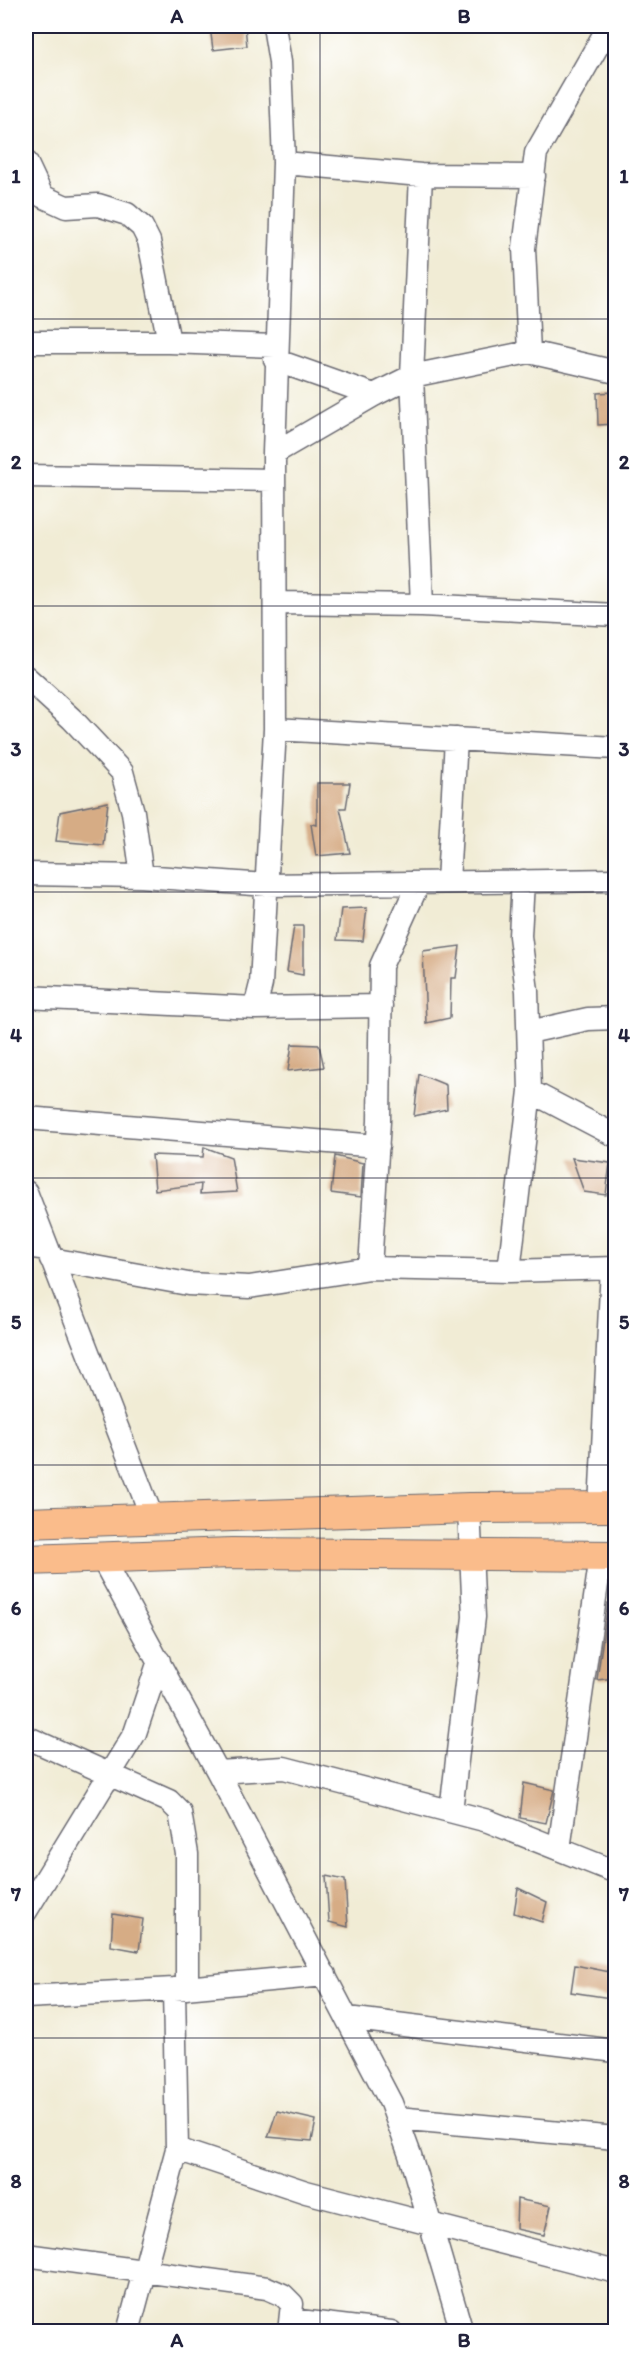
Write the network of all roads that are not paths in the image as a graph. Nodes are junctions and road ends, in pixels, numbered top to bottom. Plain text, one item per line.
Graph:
1 (274, 26) edge
2 (609, 26) edge
3 (26, 162) edge
4 (284, 163) junction
5 (421, 175) junction
6 (534, 176) junction
7 (26, 342) edge
8 (170, 342) junction
9 (529, 352) junction
10 (275, 353) junction
11 (615, 372) edge
12 (412, 376) junction
13 (374, 395) junction
14 (274, 453) junction
15 (273, 480) junction
16 (26, 482) edge
17 (276, 603) junction
18 (422, 605) junction
19 (615, 615) edge
20 (26, 677) edge
21 (275, 729) junction
22 (456, 739) junction
23 (615, 748) edge
24 (26, 874) edge
25 (142, 876) junction
26 (615, 880) edge
27 (523, 881) junction
28 (448, 882) junction
29 (418, 884) junction
30 (267, 885) junction
31 (26, 997) edge
32 (381, 1006) junction
33 (255, 1008) junction
34 (615, 1018) edge
35 (529, 1032) junction
36 (530, 1091) junction
37 (26, 1118) edge
38 (615, 1136) edge
39 (378, 1146) junction
40 (26, 1192) edge
41 (26, 1246) edge
42 (50, 1254) junction
43 (370, 1268) junction
44 (614, 1268) edge
45 (509, 1271) junction
46 (608, 1507) edge
47 (469, 1508) junction
48 (153, 1520) junction
49 (26, 1523) edge
50 (470, 1556) junction
51 (608, 1556) edge
52 (102, 1558) junction
53 (26, 1560) edge
54 (159, 1661) junction
55 (26, 1737) edge
56 (218, 1772) junction
57 (110, 1776) junction
58 (451, 1811) junction
59 (559, 1850) junction
60 (615, 1872) edge
61 (26, 1911) edge
62 (325, 1975) junction
63 (181, 1988) junction
64 (26, 1996) edge
65 (348, 2018) junction
66 (615, 2051) edge
67 (397, 2118) junction
68 (615, 2138) edge
69 (177, 2149) junction
70 (432, 2225) junction
71 (26, 2255) edge
72 (143, 2272) junction
73 (615, 2272) edge
74 (290, 2326) edge
75 (128, 2331) edge
76 (391, 2331) edge
77 (462, 2331) edge

1 - 4 street
2 - 6 street
3 - 8 street
4 - 5 street
4 - 10 street
5 - 6 street
5 - 12 street
6 - 9 street
7 - 8 street
8 - 10 street
9 - 11 street
9 - 12 street
10 - 13 street
10 - 14 street
12 - 13 street
12 - 18 street
13 - 14 street
14 - 15 street
15 - 16 street
15 - 17 street
17 - 18 street
17 - 21 street
18 - 19 street
20 - 25 street
21 - 22 street
21 - 30 street
22 - 23 street
22 - 28 street
24 - 25 street
25 - 30 street
26 - 27 street
27 - 28 street
27 - 35 street
28 - 29 street
29 - 30 street
29 - 32 street
30 - 33 street
31 - 33 street
32 - 33 street
32 - 39 street
34 - 35 street
35 - 36 street
36 - 38 street
36 - 45 street
37 - 39 street
39 - 43 street
40 - 42 street
41 - 42 street
42 - 43 street
42 - 48 street
43 - 45 street
44 - 45 street
44 - 46 street
46 - 47 main road
47 - 48 main road
47 - 50 street
48 - 49 main road
50 - 51 main road
50 - 52 main road
50 - 58 street
51 - 59 street
52 - 53 main road
52 - 54 street
54 - 56 street
54 - 57 street
55 - 57 street
56 - 58 street
56 - 62 street
57 - 61 street
57 - 63 street
58 - 59 street
59 - 60 street
62 - 63 street
62 - 65 street
63 - 64 street
63 - 69 street
65 - 66 street
65 - 67 street
67 - 68 street
67 - 70 street
69 - 70 street
69 - 72 street
70 - 73 street
70 - 77 street
71 - 72 street
72 - 74 street
72 - 75 street
74 - 76 street

